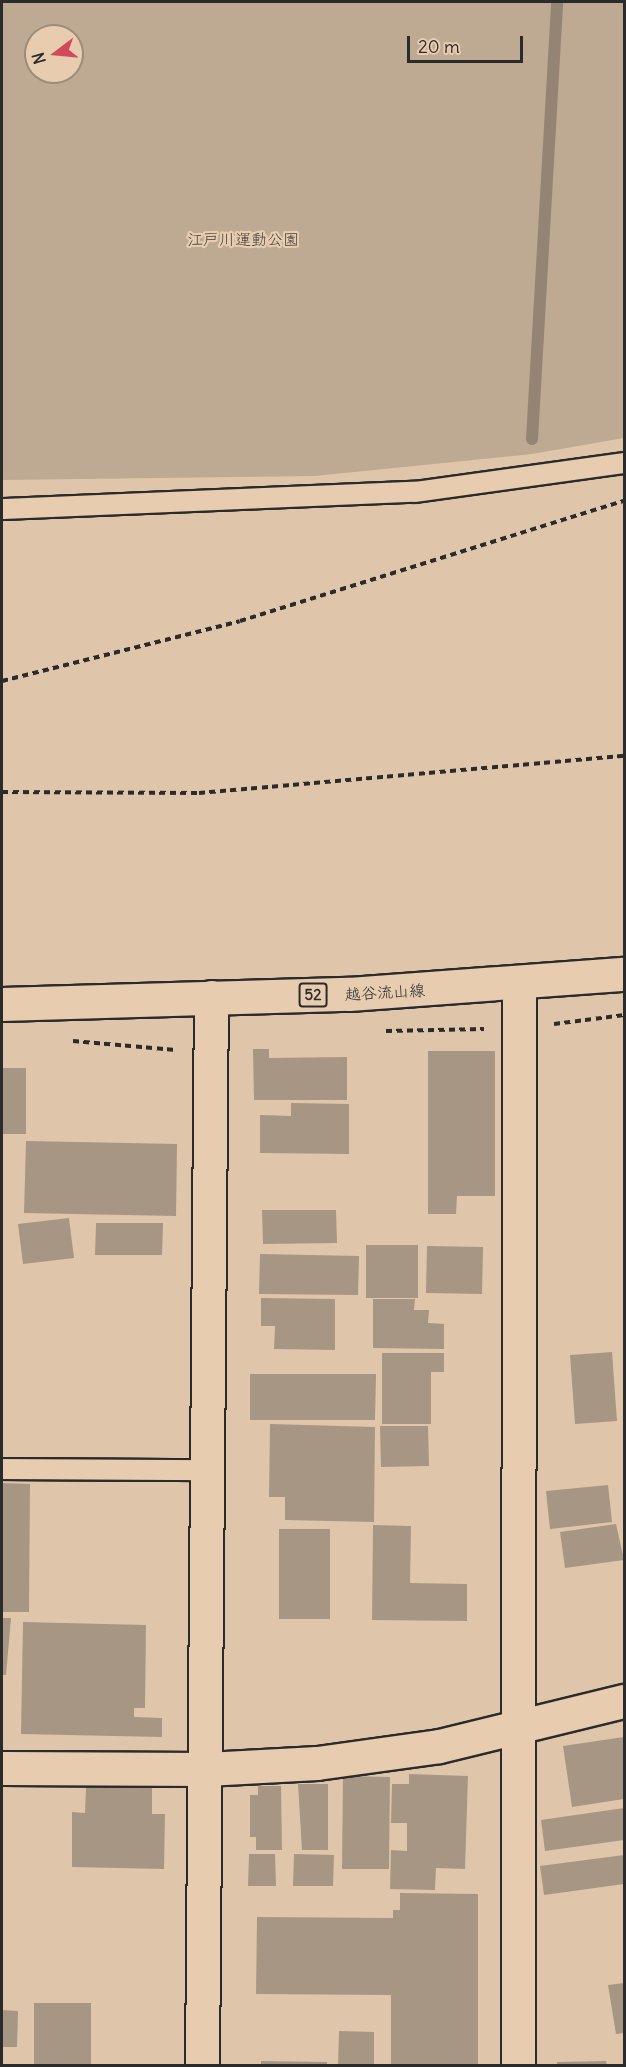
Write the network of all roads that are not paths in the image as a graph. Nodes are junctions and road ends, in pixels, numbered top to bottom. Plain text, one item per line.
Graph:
1 (624, 463) edge
2 (2, 509) edge
3 (624, 974) edge
4 (519, 984) junction
5 (211, 997) junction
6 (2, 1004) edge
7 (2, 1469) edge
8 (208, 1470) junction
9 (624, 1701) edge
10 (519, 1730) junction
11 (2, 1767) edge
12 (206, 1769) junction
13 (202, 2066) edge
14 (518, 2066) edge

1 - 2 lane
3 - 4 street, 越谷流山線 / 52
4 - 5 street, 越谷流山線 / 52
4 - 10 street
5 - 6 street, 越谷流山線 / 52
5 - 8 street
7 - 8 lane
8 - 12 street
9 - 10 street
10 - 12 street
10 - 14 street
11 - 12 street
12 - 13 street

